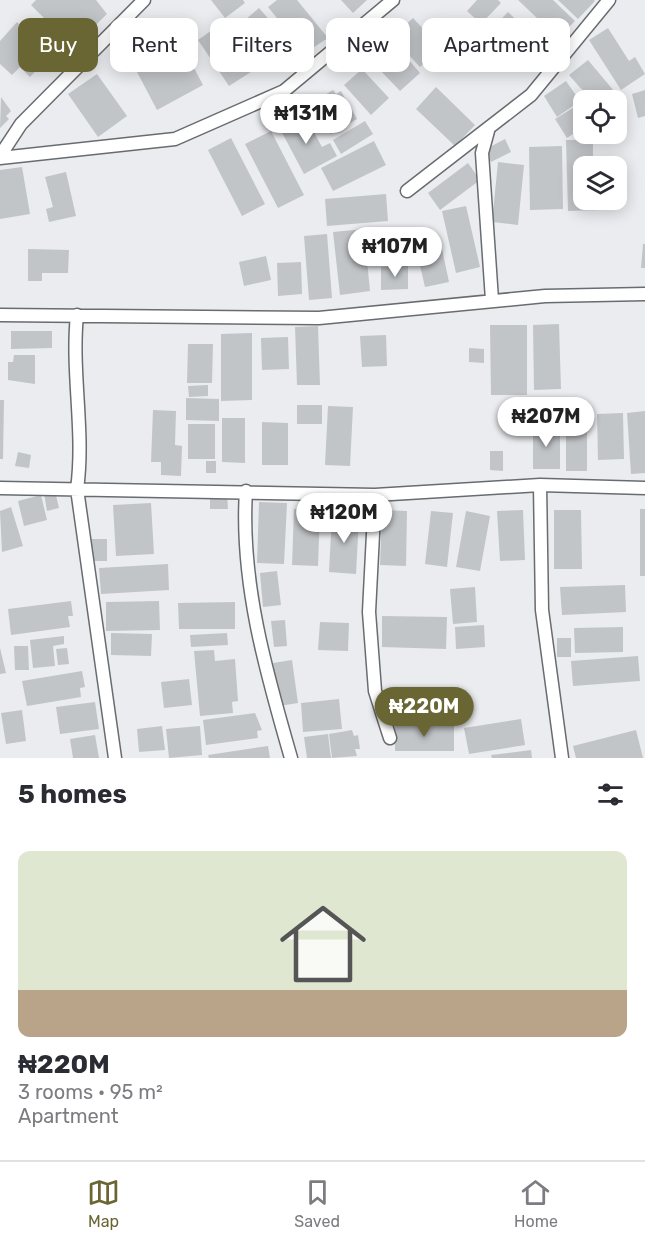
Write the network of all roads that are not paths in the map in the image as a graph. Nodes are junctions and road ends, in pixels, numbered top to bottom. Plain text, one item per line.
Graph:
1 (144, 0) edge
2 (393, 0) edge
3 (609, 0) edge
4 (488, 131) junction
5 (0, 157) edge
6 (407, 191) dead end
7 (645, 294) edge
8 (492, 300) junction
9 (0, 315) edge
10 (77, 315) junction
11 (540, 485) junction
12 (0, 488) edge
13 (645, 488) edge
14 (76, 489) junction
15 (246, 491) junction
16 (375, 495) junction
17 (390, 738) dead end
18 (115, 758) edge
19 (291, 758) edge
20 (562, 758) edge

1 - 5 street
2 - 5 street
3 - 4 street
4 - 6 street
4 - 8 street
7 - 8 street
8 - 10 street
9 - 10 street
10 - 14 street
11 - 13 street
11 - 16 street
11 - 20 street
12 - 14 street
14 - 15 street
14 - 18 street
15 - 16 street
15 - 19 street
16 - 17 street

